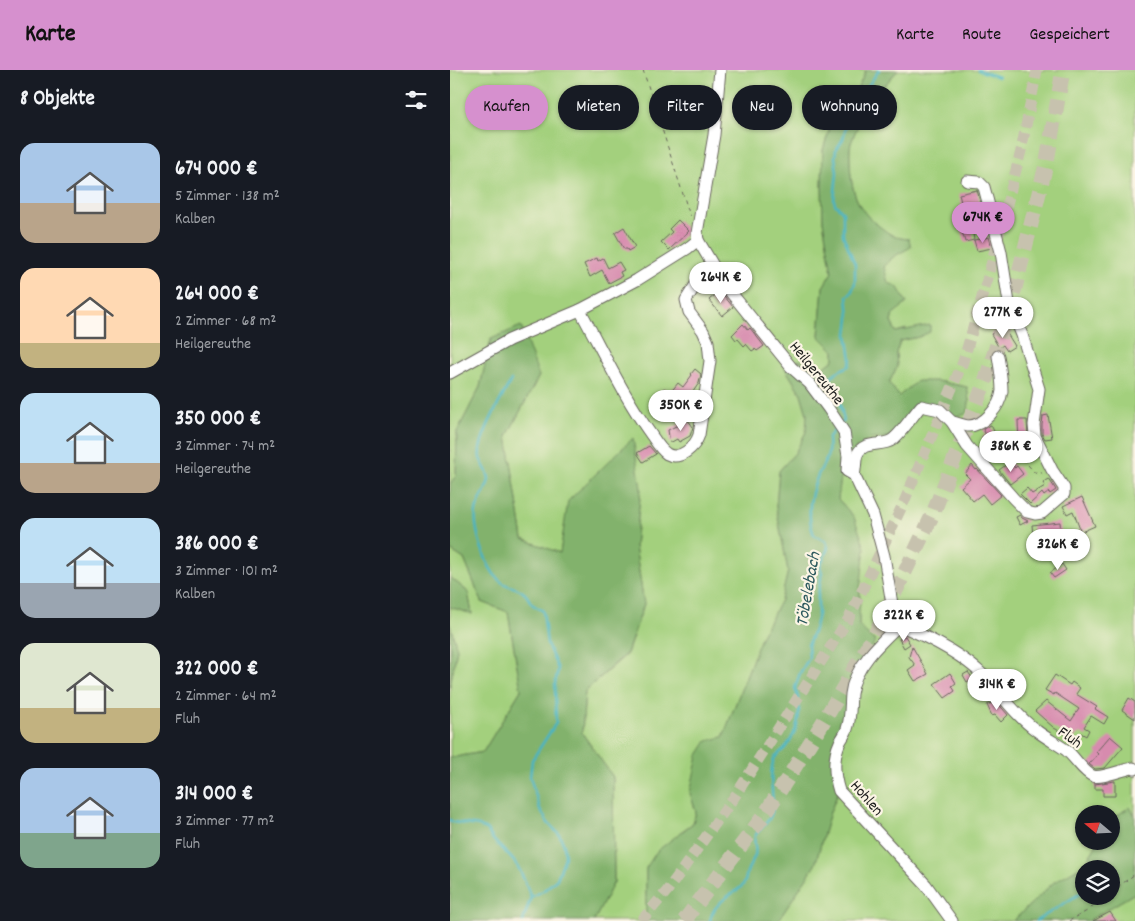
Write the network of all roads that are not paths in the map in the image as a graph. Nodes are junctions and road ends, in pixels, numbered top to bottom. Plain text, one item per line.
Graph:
1 (720, 70) edge
2 (967, 180) dead end
3 (697, 236) junction
4 (712, 266) junction
5 (580, 310) junction
6 (998, 356) dead end
7 (450, 374) edge
8 (952, 422) junction
9 (854, 475) junction
10 (899, 625) junction
11 (1135, 769) edge
12 (952, 921) edge

1 - 3 street
2 - 8 street
3 - 4 street, Heilgereuthe
3 - 5 street
4 - 5 street
4 - 9 street, Heilgereuthe
5 - 7 street
6 - 8 street
8 - 9 street
9 - 10 street, Heilgereuthe
10 - 11 street, Fluh
10 - 12 street, Hohlen

